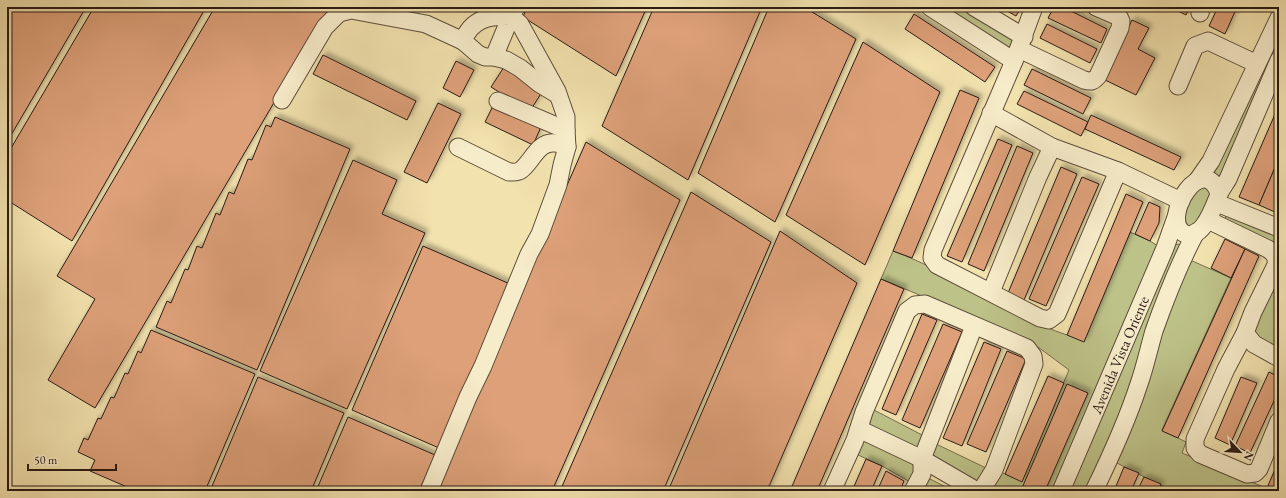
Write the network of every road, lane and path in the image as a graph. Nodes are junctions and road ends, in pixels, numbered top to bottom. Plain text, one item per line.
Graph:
1 (930, 7) edge
2 (974, 7) edge
3 (1034, 7) edge
4 (1096, 7) edge
5 (514, 12) edge
6 (1279, 18) edge
7 (463, 41) junction
8 (1019, 49) junction
9 (494, 57) junction
10 (1279, 60) edge
11 (1257, 64) junction
12 (1178, 86) dead end
13 (559, 95) junction
14 (282, 100) dead end
15 (498, 101) dead end
16 (991, 113) junction
17 (566, 130) junction
18 (458, 147) dead end
19 (568, 147) junction
20 (1052, 147) junction
21 (1118, 171) junction
22 (1197, 181) junction
23 (1218, 198) junction
24 (1181, 201) junction
25 (1176, 217) junction
26 (1208, 220) junction
27 (1279, 228) edge
28 (1196, 232) junction
29 (991, 292) junction
30 (1279, 302) edge
31 (974, 326) junction
32 (1279, 327) edge
33 (1246, 333) junction
34 (1279, 358) edge
35 (1279, 422) edge
36 (859, 430) junction
37 (922, 459) junction
38 (429, 491) edge
39 (832, 491) edge
40 (913, 491) edge
41 (978, 491) edge
42 (982, 491) edge
43 (1061, 491) edge
44 (1094, 491) edge

1 - 8 street
2 - 8 street
3 - 8 street
4 - 8 street
5 - 7 street
5 - 9 street
5 - 13 street
6 - 11 street, Avenida Vista Oriente
7 - 9 street
7 - 14 street
8 - 16 street
9 - 13 street
10 - 23 street, Avenida Vista Oriente
11 - 12 street
11 - 22 street, Avenida Vista Oriente
13 - 17 street
15 - 17 street
16 - 20 street
16 - 29 street
17 - 19 street
18 - 19 street
19 - 38 street
20 - 21 street
20 - 29 street
21 - 24 street
21 - 29 street
22 - 23 street
22 - 24 street, Avenida Vista Oriente
23 - 26 street, Avenida Vista Oriente
23 - 27 street
24 - 25 street, Avenida Vista Oriente
25 - 28 street
25 - 43 street, Avenida Vista Oriente
26 - 28 street, Avenida Vista Oriente
26 - 33 street
28 - 44 street, Avenida Vista Oriente
30 - 32 path
31 - 36 street
31 - 37 street
31 - 42 street
33 - 34 street
33 - 35 street
36 - 37 street
36 - 39 street
37 - 40 street
37 - 41 street

